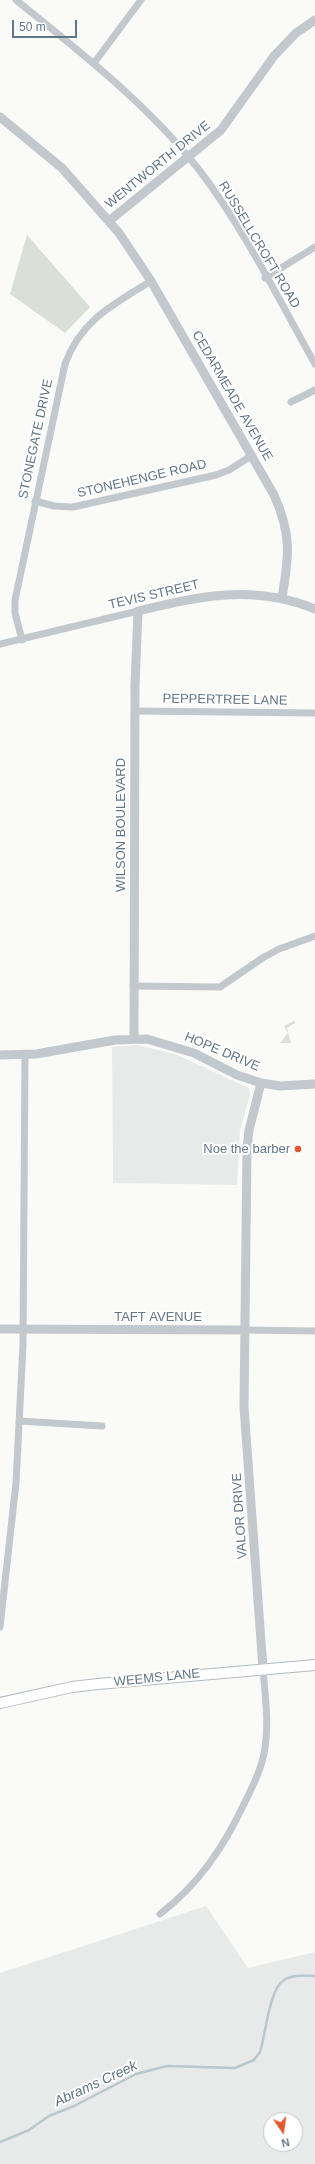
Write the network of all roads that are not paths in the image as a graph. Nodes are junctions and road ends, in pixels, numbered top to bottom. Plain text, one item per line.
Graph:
1 (16, 0) edge
2 (141, 0) edge
3 (315, 20) edge
4 (94, 63) junction
5 (0, 117) edge
6 (189, 158) junction
7 (109, 221) junction
8 (315, 247) edge
9 (266, 278) junction
10 (151, 281) junction
11 (315, 364) edge
12 (315, 390) edge
13 (291, 402) dead end
14 (251, 456) junction
15 (35, 501) junction
16 (282, 598) junction
17 (315, 609) edge
18 (138, 611) junction
19 (22, 640) junction
20 (0, 644) edge
21 (135, 710) junction
22 (315, 713) edge
23 (315, 936) edge
24 (133, 986) junction
25 (134, 1038) junction
26 (0, 1055) edge
27 (25, 1055) junction
28 (261, 1083) junction
29 (315, 1084) edge
30 (0, 1329) edge
31 (23, 1329) junction
32 (245, 1330) junction
33 (315, 1331) edge
34 (19, 1421) junction
35 (102, 1426) dead end
36 (0, 1627) edge
37 (315, 1665) edge
38 (264, 1669) junction
39 (0, 1703) edge
40 (160, 1914) dead end

1 - 4 street, RUSSELLCROFT ROAD
2 - 4 street
3 - 6 street, WENTWORTH DRIVE
4 - 6 street, RUSSELLCROFT ROAD
5 - 7 street, CEDARMEADE AVENUE
6 - 7 street, WENTWORTH DRIVE
6 - 9 street, RUSSELLCROFT ROAD
7 - 10 street, CEDARMEADE AVENUE
8 - 9 street
9 - 11 street, RUSSELLCROFT ROAD
10 - 14 street, CEDARMEADE AVENUE
10 - 15 street, STONEGATE DRIVE
12 - 13 street
14 - 15 street, STONEHENGE ROAD
14 - 16 street, CEDARMEADE AVENUE
15 - 19 street, STONEGATE DRIVE
16 - 17 street, TEVIS STREET
16 - 18 street, TEVIS STREET
18 - 19 street, TEVIS STREET
18 - 21 street, WILSON BOULEVARD
19 - 20 street, TEVIS STREET
21 - 22 street, PEPPERTREE LANE
21 - 24 street, WILSON BOULEVARD
23 - 24 street
24 - 25 street, WILSON BOULEVARD
25 - 27 street, HOPE DRIVE
25 - 28 street, HOPE DRIVE
26 - 27 street, HOPE DRIVE
27 - 31 street
28 - 29 street, HOPE DRIVE
28 - 32 street, VALOR DRIVE
30 - 31 street, TAFT AVENUE
31 - 32 street, TAFT AVENUE
31 - 34 street
32 - 33 street, TAFT AVENUE
32 - 38 street, VALOR DRIVE
34 - 35 street
34 - 36 street
37 - 38 main road, WEEMS LANE
38 - 39 main road, WEEMS LANE
38 - 40 street, VALOR DRIVE

